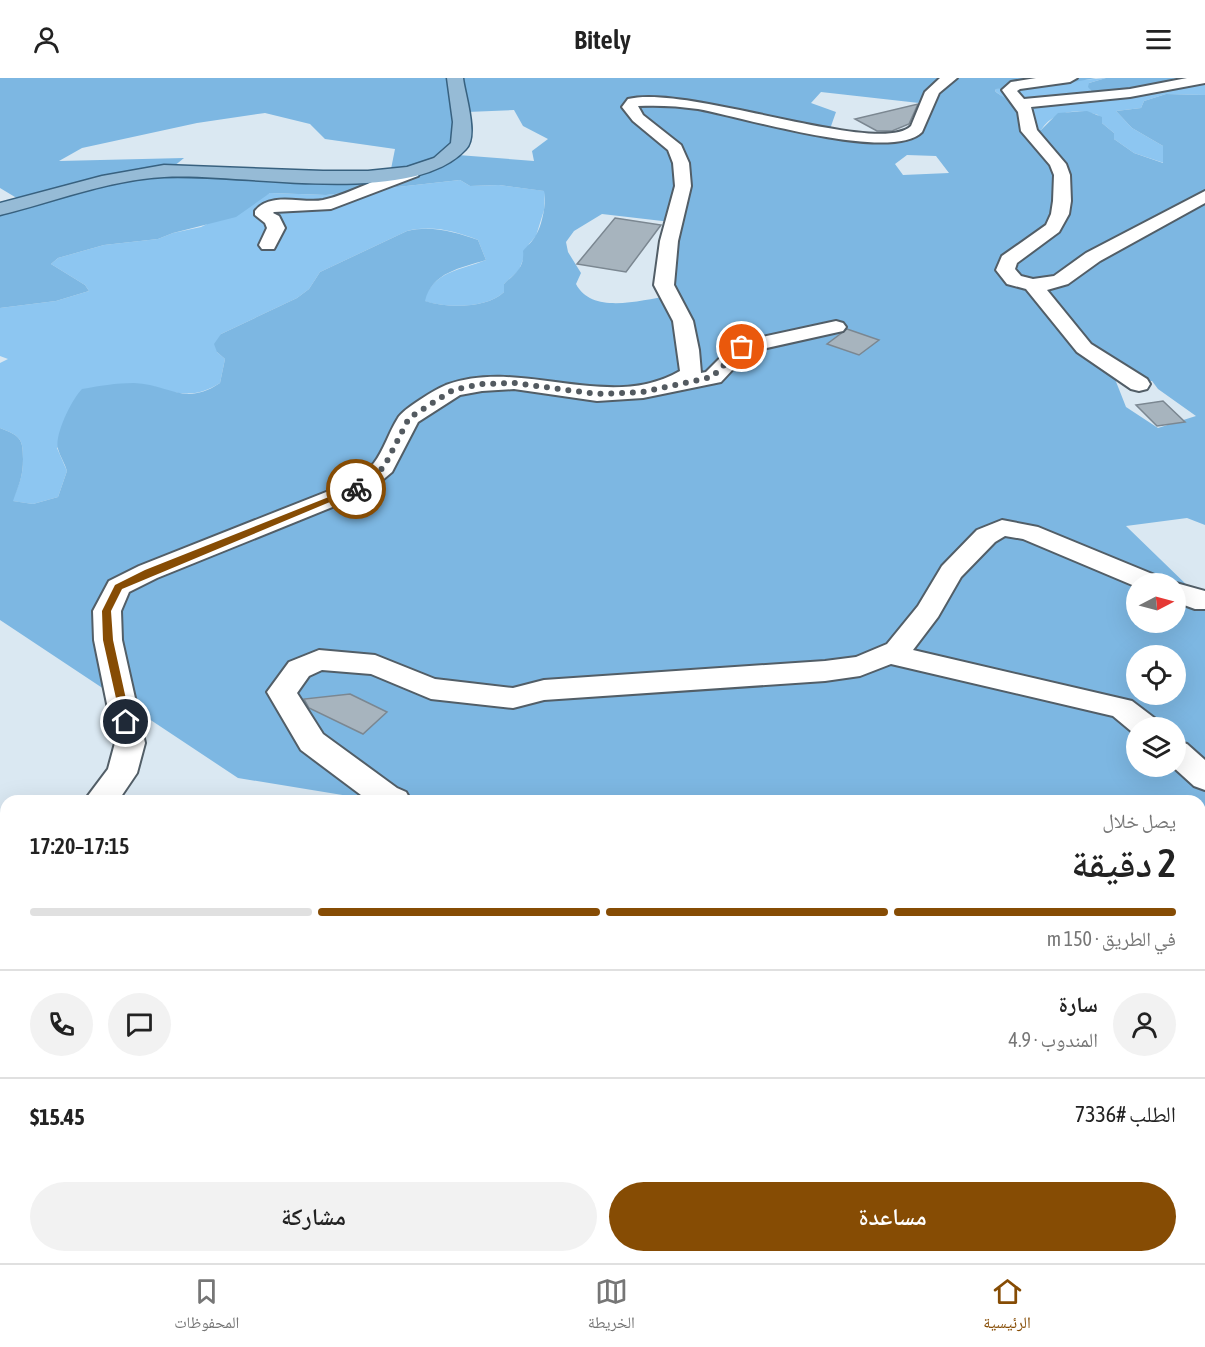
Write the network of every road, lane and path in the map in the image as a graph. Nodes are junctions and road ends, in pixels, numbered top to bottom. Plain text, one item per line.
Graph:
1 (455, 78) edge
2 (950, 78) edge
3 (1070, 78) edge
4 (1205, 79) edge
5 (1021, 105) junction
6 (412, 172) junction
7 (1205, 196) edge
8 (0, 209) edge
9 (268, 245) dead end
10 (1033, 285) junction
11 (836, 327) dead end
12 (1139, 384) dead end
13 (667, 385) junction
14 (1127, 573) edge
15 (1186, 596) edge
16 (1205, 600) edge
17 (888, 654) junction
18 (1133, 717) edge
19 (1186, 761) edge
20 (1205, 778) edge
21 (105, 795) edge
22 (383, 795) edge

1 - 6 main road
2 - 13 street
3 - 5 street
4 - 5 street
5 - 10 street
6 - 8 main road
6 - 9 street
7 - 10 street
10 - 12 street
11 - 13 street
13 - 21 street
14 - 17 street
15 - 16 street
17 - 18 street
17 - 22 street
19 - 20 street

